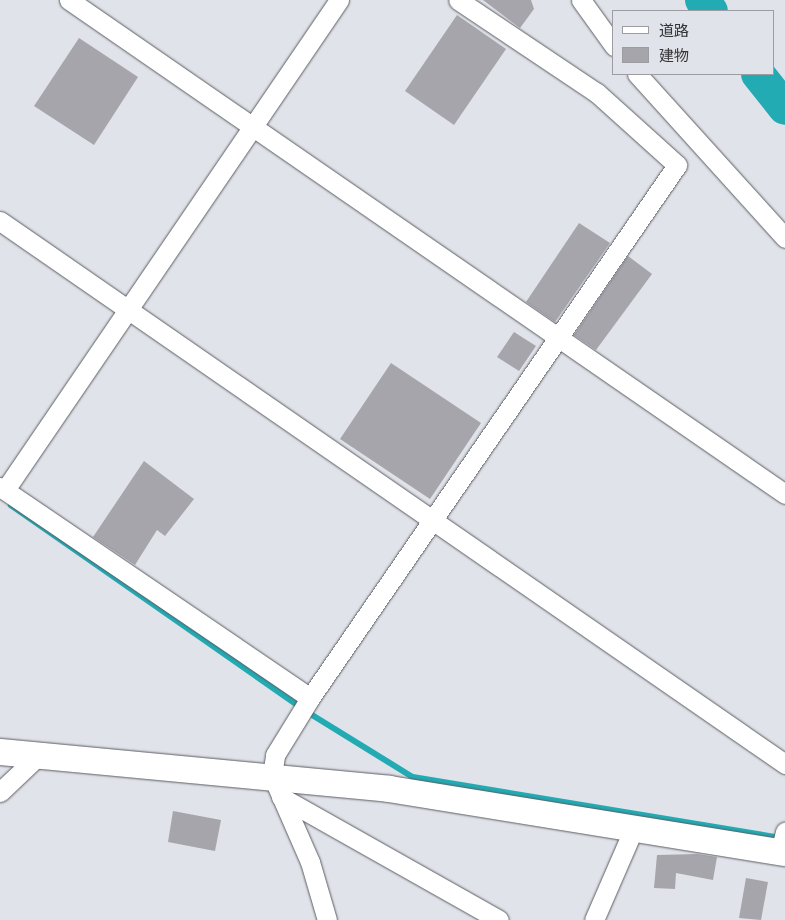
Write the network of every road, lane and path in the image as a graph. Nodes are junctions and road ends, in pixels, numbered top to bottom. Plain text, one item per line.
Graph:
1 (69, 0) edge
2 (339, 0) edge
3 (458, 0) edge
4 (581, 0) edge
5 (612, 43) edge
6 (638, 75) edge
7 (253, 126) junction
8 (0, 221) edge
9 (785, 238) edge
10 (128, 309) junction
11 (559, 337) junction
12 (2, 488) edge
13 (785, 494) edge
14 (434, 520) junction
15 (310, 698) junction
16 (0, 752) edge
17 (38, 756) junction
18 (785, 764) edge
19 (277, 786) junction
20 (0, 792) edge
21 (634, 828) junction
22 (783, 846) edge
23 (327, 920) edge
24 (499, 920) edge
25 (594, 920) edge

1 - 7 street
2 - 7 street
3 - 11 street
4 - 5 street
6 - 9 street
7 - 10 street
7 - 11 street
8 - 10 street
10 - 12 street
10 - 14 street
11 - 13 street
11 - 14 street
12 - 15 street
14 - 15 street
14 - 18 street
15 - 19 street
16 - 17 street
17 - 19 street
17 - 20 street
19 - 21 street
19 - 23 street
19 - 24 street
21 - 22 street
21 - 25 street

